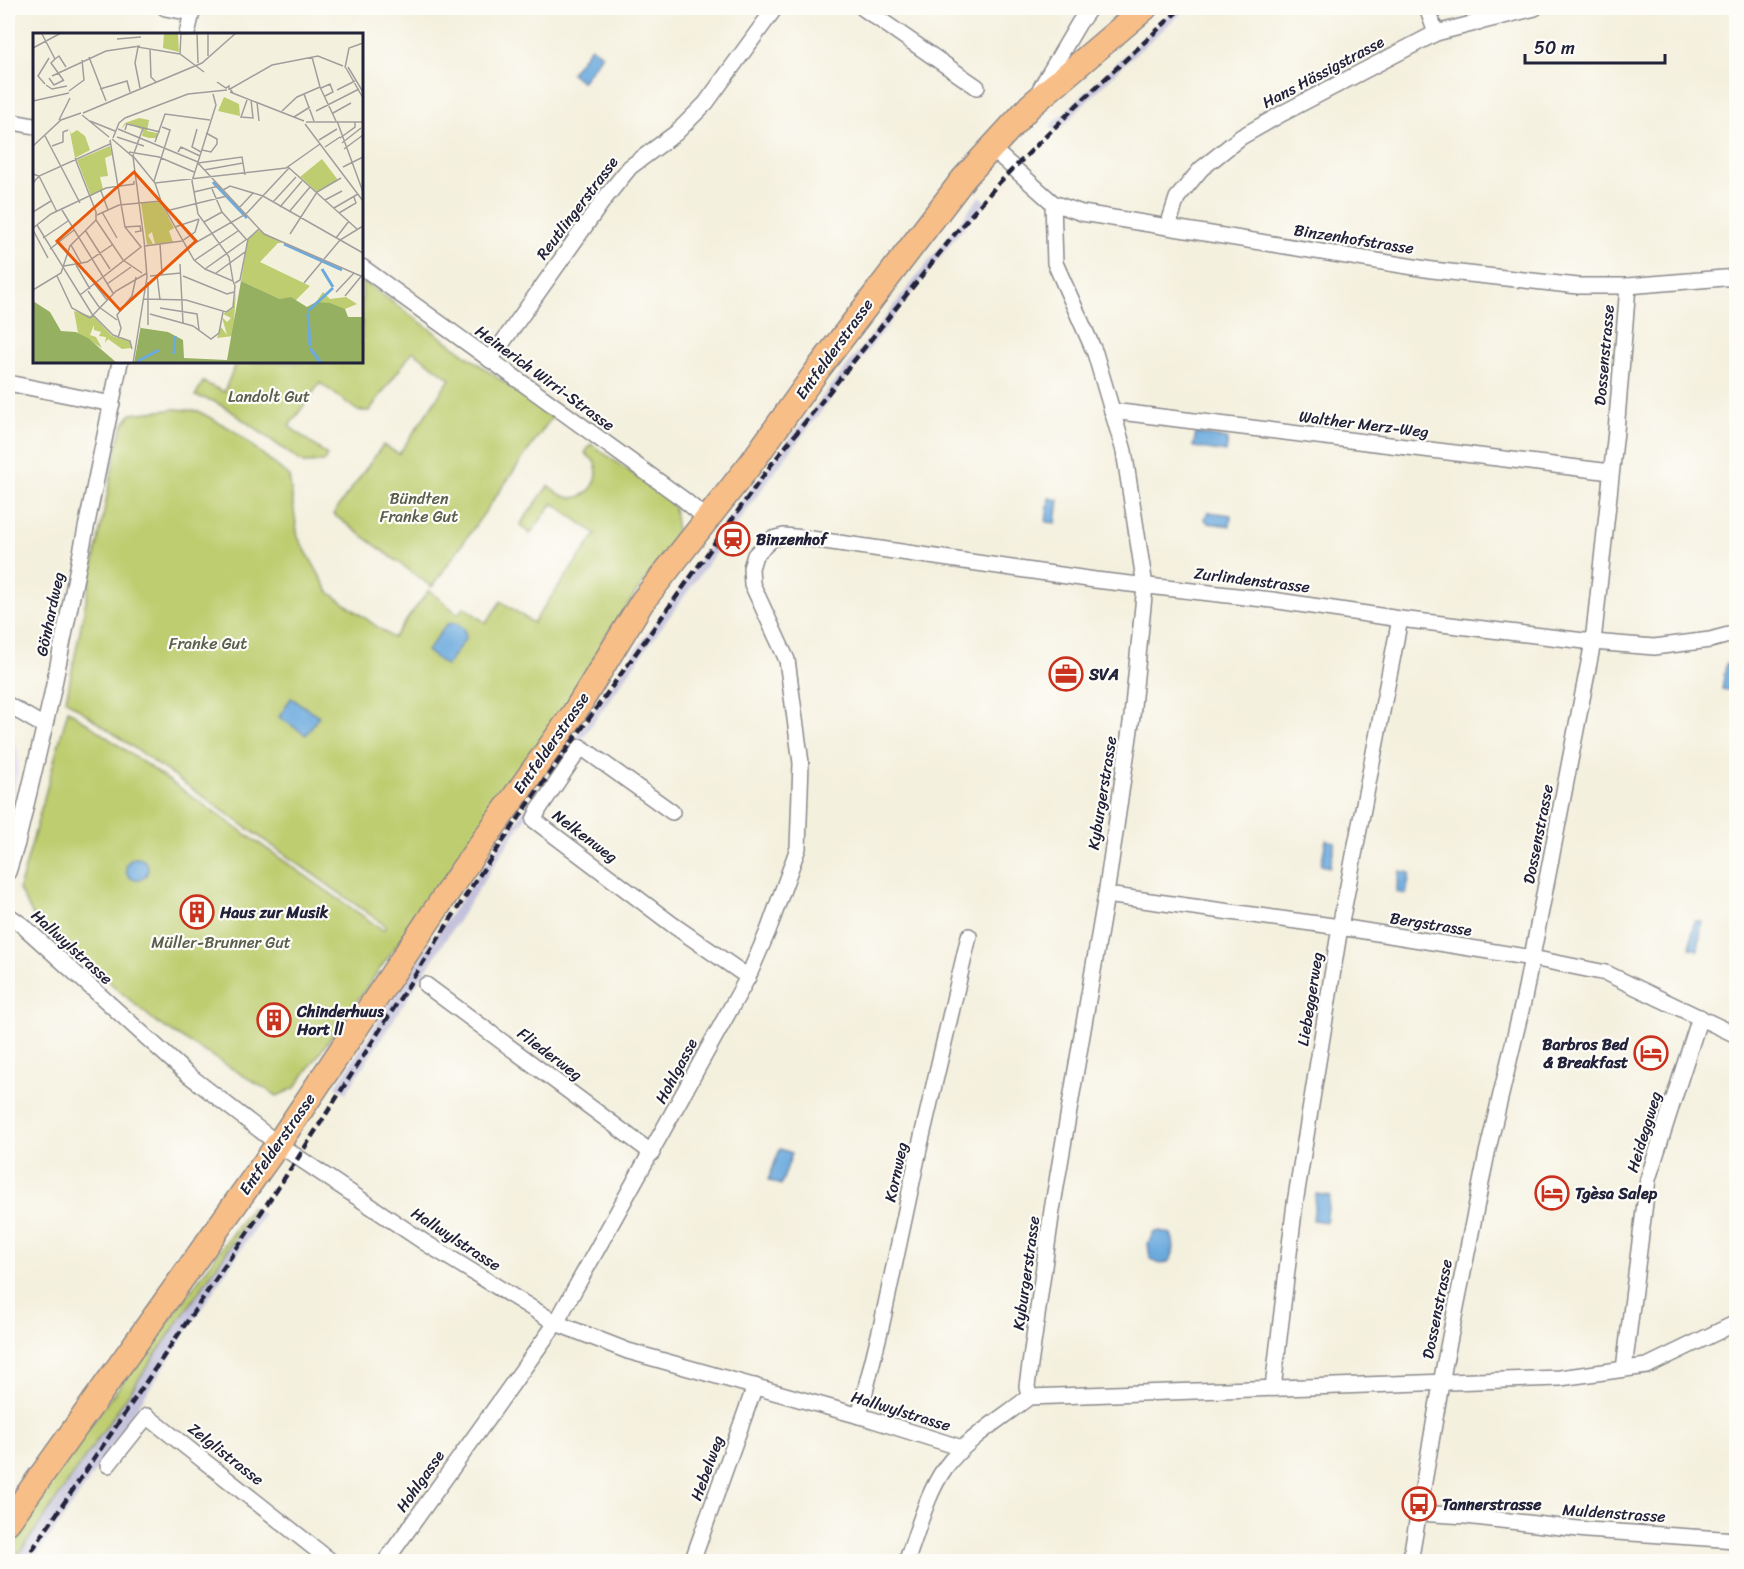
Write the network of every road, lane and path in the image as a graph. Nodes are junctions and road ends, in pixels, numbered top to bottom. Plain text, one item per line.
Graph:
1 (165, 8) edge
2 (775, 8) edge
3 (863, 8) edge
4 (1090, 8) edge
5 (1145, 8) edge
6 (1427, 8) edge
7 (1535, 8) edge
8 (193, 10) edge
9 (882, 13) edge
10 (187, 33) edge
11 (1436, 33) junction
12 (977, 87) dead end
13 (1032, 104) junction
14 (8, 121) edge
15 (33, 126) edge
16 (990, 147) junction
17 (1053, 203) junction
18 (1168, 226) junction
19 (363, 268) edge
20 (1737, 277) edge
21 (1628, 286) junction
22 (490, 360) junction
23 (120, 363) edge
24 (8, 383) edge
25 (112, 404) junction
26 (1112, 411) junction
27 (1611, 472) junction
28 (707, 519) junction
29 (764, 544) joint
30 (1145, 586) junction
31 (1401, 619) junction
32 (1737, 633) edge
33 (1593, 642) junction
34 (8, 705) edge
35 (44, 726) junction
36 (672, 812) dead end
37 (8, 872) edge
38 (1106, 895) junction
39 (8, 915) edge
40 (1340, 927) junction
41 (969, 936) dead end
42 (1532, 958) junction
43 (748, 977) junction
44 (426, 985) dead end
45 (1700, 1017) junction
46 (1737, 1035) edge
47 (278, 1144) junction
48 (652, 1153) junction
49 (556, 1323) junction
50 (1737, 1323) edge
51 (1624, 1369) junction
52 (1441, 1382) junction
53 (755, 1386) junction
54 (1273, 1388) junction
55 (1029, 1397) junction
56 (859, 1416) junction
57 (962, 1448) junction
58 (108, 1465) dead end
59 (1418, 1513) junction
60 (8, 1522) edge
61 (1737, 1540) edge
62 (332, 1562) edge
63 (385, 1562) edge
64 (692, 1562) edge
65 (906, 1562) edge
66 (1410, 1562) edge

1 - 8 street
2 - 22 street, Reutlingerstrasse
3 - 9 street
4 - 13 street
5 - 13 main road, Entfelderstrasse
6 - 11 street
7 - 11 street, Hans Hässigstrasse
8 - 10 street
9 - 12 street
11 - 18 street, Hans Hässigstrasse
13 - 16 main road, Entfelderstrasse
14 - 15 street
16 - 17 street, Binzenhofstrasse
16 - 28 main road, Entfelderstrasse
17 - 18 street, Binzenhofstrasse
17 - 26 street, Kyburgerstrasse
18 - 21 street, Binzenhofstrasse
19 - 22 street, Heinerich Wirri-Strasse
20 - 21 street, Binzenhofstrasse
21 - 27 street, Dossenstrasse
22 - 28 street, Heinerich Wirri-Strasse
23 - 25 street, Gönhardweg
24 - 25 street
25 - 35 street, Gönhardweg
26 - 27 street, Walther Merz-Weg
26 - 30 street, Kyburgerstrasse
27 - 33 street, Dossenstrasse
28 - 47 main road, Entfelderstrasse
29 - 30 street, Zurlindenstrasse
29 - 43 street, Hohlgasse
30 - 31 street, Zurlindenstrasse
30 - 38 street, Kyburgerstrasse
31 - 33 street, Zurlindenstrasse
31 - 40 street, Liebeggerweg
32 - 33 street, Zurlindenstrasse
33 - 42 street, Dossenstrasse
34 - 35 street
35 - 37 street, Gönhardweg
36 - 43 street, Nelkenweg
38 - 40 street, Bergstrasse
38 - 55 street, Kyburgerstrasse
39 - 47 street, Hallwylstrasse
40 - 42 street, Bergstrasse
40 - 54 street, Liebeggerweg
41 - 56 street, Kornweg
42 - 45 street, Bergstrasse
42 - 52 street, Dossenstrasse
43 - 48 street, Hohlgasse
44 - 48 street, Fliederweg
45 - 46 street, Bergstrasse
45 - 51 street, Heideggweg
47 - 49 street, Hallwylstrasse
47 - 60 main road, Entfelderstrasse
48 - 49 street, Hohlgasse
49 - 53 street, Hallwylstrasse
49 - 63 street, Hohlgasse
50 - 51 street
51 - 52 street
52 - 54 street
52 - 59 street, Dossenstrasse
53 - 56 street, Hallwylstrasse
53 - 64 street, Hebelweg
54 - 55 street
55 - 57 street
56 - 57 street, Hallwylstrasse
57 - 65 street
58 - 62 street, Zelglistrasse
59 - 61 street, Muldenstrasse
59 - 66 street, Dossenstrasse

